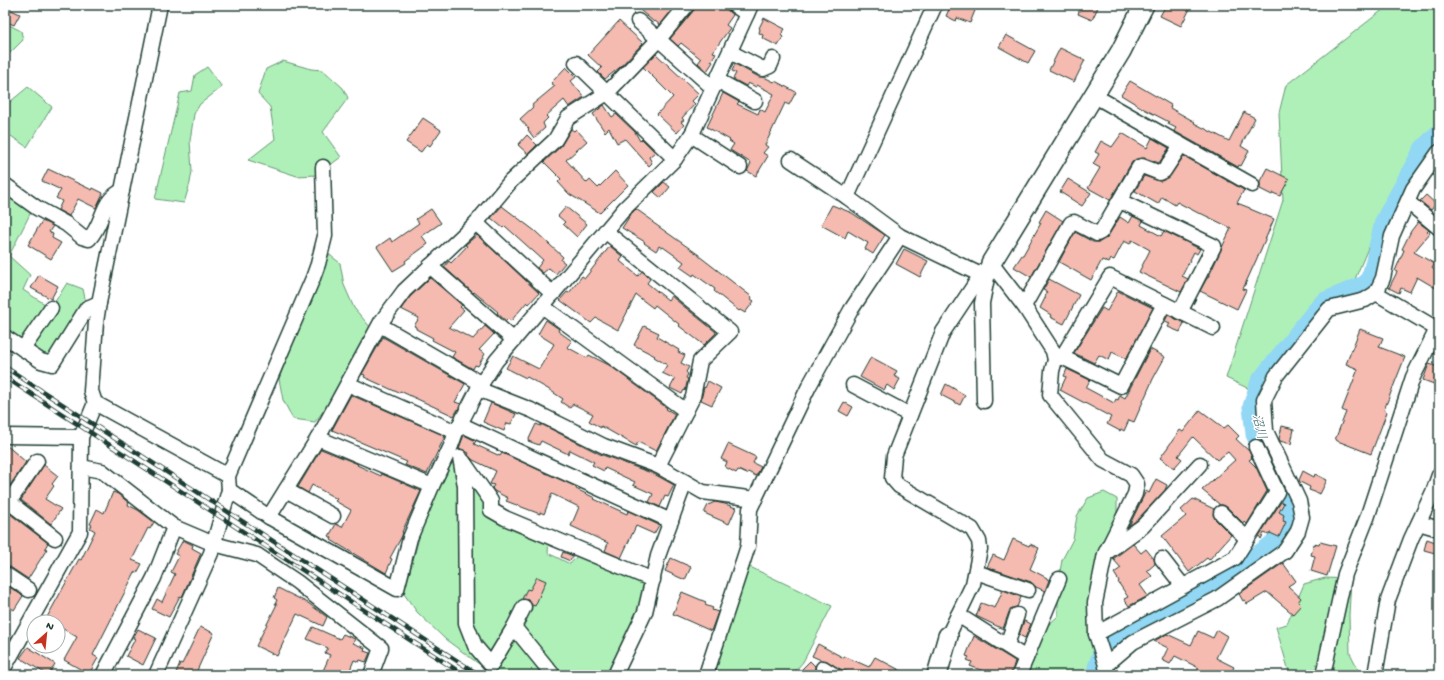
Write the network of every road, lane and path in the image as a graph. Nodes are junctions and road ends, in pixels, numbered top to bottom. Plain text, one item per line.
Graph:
1 (160, 5) edge
2 (687, 5) edge
3 (734, 5) edge
4 (935, 5) edge
5 (1144, 5) edge
6 (749, 9) edge
7 (638, 20) dead end
8 (659, 39) junction
9 (730, 52) junction
10 (773, 59) dead end
11 (576, 63) dead end
12 (715, 84) junction
13 (607, 93) junction
14 (1093, 95) junction
15 (756, 101) dead end
16 (691, 135) junction
17 (1181, 145) junction
18 (1439, 152) edge
19 (675, 159) junction
20 (791, 160) dead end
21 (323, 167) dead end
22 (740, 167) dead end
23 (5, 185) edge
24 (1252, 185) dead end
25 (122, 191) junction
26 (847, 197) junction
27 (1120, 201) junction
28 (1408, 202) junction
29 (476, 223) junction
30 (1439, 228) edge
31 (605, 231) junction
32 (900, 236) junction
33 (430, 266) junction
34 (988, 267) junction
35 (1376, 293) junction
36 (552, 294) junction
37 (99, 303) junction
38 (1164, 304) junction
39 (542, 306) junction
40 (1024, 306) junction
41 (51, 308) dead end
42 (1180, 312) junction
43 (380, 325) junction
44 (1214, 328) dead end
45 (1438, 328) edge
46 (5, 338) edge
47 (514, 340) junction
48 (23, 349) junction
49 (1058, 358) junction
50 (348, 384) junction
51 (853, 385) dead end
52 (480, 387) junction
53 (984, 401) dead end
54 (95, 403) junction
55 (686, 411) junction
56 (910, 415) junction
57 (458, 428) junction
58 (5, 436) edge
59 (81, 437) junction
60 (318, 438) junction
61 (451, 446) junction
62 (1256, 447) dead end
63 (460, 458) junction
64 (37, 461) dead end
65 (1200, 464) dead end
66 (658, 466) junction
67 (81, 467) junction
68 (1439, 475) edge
69 (228, 476) junction
70 (685, 482) junction
71 (432, 486) junction
72 (229, 490) junction
73 (286, 490) junction
74 (754, 499) junction
75 (7, 500) edge
76 (1221, 513) dead end
77 (333, 516) dead end
78 (268, 517) junction
79 (671, 521) junction
80 (1419, 523) junction
81 (174, 527) junction
82 (1439, 529) edge
83 (55, 538) dead end
84 (1247, 539) junction
85 (214, 544) junction
86 (1105, 554) junction
87 (1162, 559) dead end
88 (976, 572) junction
89 (5, 574) edge
90 (1059, 579) dead end
91 (653, 580) junction
92 (1183, 586) junction
93 (29, 590) dead end
94 (1028, 590) dead end
95 (524, 608) dead end
96 (958, 615) junction
97 (1017, 616) dead end
98 (514, 627) junction
99 (948, 636) joint
100 (1098, 641) junction
101 (1007, 645) junction
102 (1026, 658) junction
103 (5, 666) edge
104 (489, 669) edge
105 (1106, 670) edge
106 (103, 675) edge
107 (156, 675) edge
108 (372, 675) edge
109 (553, 675) edge
110 (615, 675) edge
111 (706, 675) edge
112 (937, 675) edge
113 (1019, 675) edge
114 (1323, 675) edge
115 (1375, 675) edge

1 - 25 street
2 - 8 street
3 - 6 street
4 - 26 street
5 - 14 street
6 - 9 street
7 - 8 street
8 - 12 street
8 - 13 street
9 - 10 street
9 - 12 street
11 - 13 street
12 - 15 street
12 - 16 street
13 - 19 street
13 - 29 street
14 - 17 street
14 - 34 street
16 - 19 street
16 - 22 street
17 - 24 street
17 - 27 street
18 - 28 street
19 - 31 street
20 - 26 street
21 - 69 street
23 - 25 street
25 - 37 street
26 - 32 street
27 - 40 street
27 - 42 street
28 - 30 street
28 - 35 street
29 - 33 street
29 - 36 street
31 - 36 street
31 - 55 street
32 - 34 street
32 - 74 street
33 - 43 street
33 - 47 street
34 - 40 street
34 - 53 street
34 - 56 street
35 - 45 street
35 - 105 street
36 - 39 street
37 - 48 street
37 - 54 street
38 - 42 street
38 - 49 street
38 - 49 street
39 - 47 street
39 - 55 street
40 - 49 street
41 - 48 street
42 - 44 street
43 - 50 street
43 - 52 street
45 - 114 street
46 - 48 street
47 - 52 street
49 - 86 street
50 - 57 street
50 - 60 street
51 - 56 street
52 - 57 street
52 - 66 street
54 - 59 street
54 - 69 street
55 - 66 street
56 - 88 street
57 - 61 street
57 - 79 street
58 - 59 street
59 - 67 street
60 - 71 street
60 - 73 street
61 - 63 street
61 - 71 street
62 - 84 street
63 - 91 street
63 - 104 street
64 - 75 street
65 - 86 street
66 - 70 street
67 - 81 street
67 - 103 street
68 - 80 street
69 - 72 street
70 - 74 street
70 - 79 street
71 - 78 street
72 - 78 street
72 - 85 street
73 - 77 street
73 - 78 street
74 - 111 street
75 - 83 street
76 - 84 street
79 - 91 street
80 - 82 street
80 - 115 street
81 - 85 street
81 - 106 street
84 - 92 street
85 - 107 street
85 - 108 street
86 - 100 street
87 - 92 street
88 - 94 street
88 - 96 street
89 - 93 street
90 - 102 street
91 - 110 street
92 - 100 street
95 - 98 street
96 - 99 street
96 - 101 street
97 - 101 street
98 - 104 street
98 - 109 street
99 - 112 street
100 - 105 street
101 - 102 street
102 - 113 street

